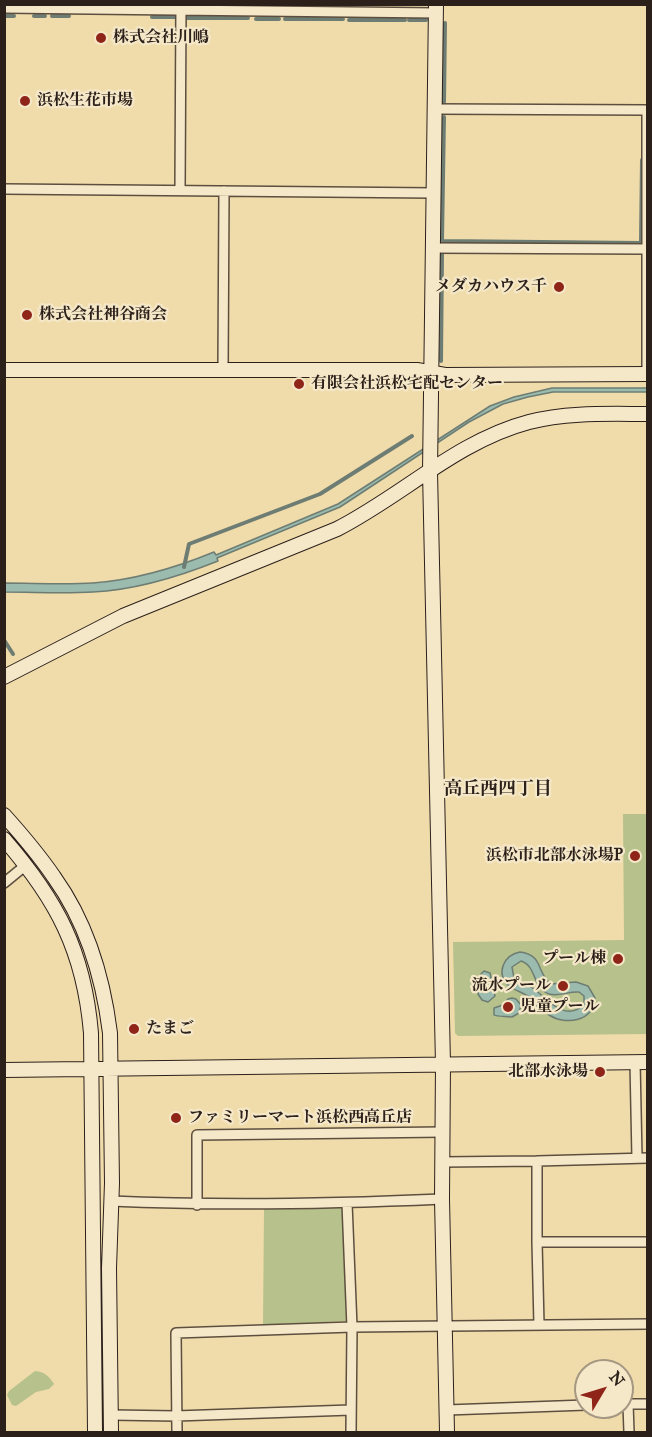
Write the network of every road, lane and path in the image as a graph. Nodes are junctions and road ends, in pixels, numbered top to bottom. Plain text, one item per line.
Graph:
1 (181, 7) edge
2 (4, 8) edge
3 (436, 9) edge
4 (435, 109) junction
5 (647, 110) edge
6 (4, 189) edge
7 (180, 190) junction
8 (224, 191) junction
9 (434, 193) junction
10 (433, 248) junction
11 (647, 249) edge
12 (4, 370) edge
13 (223, 370) junction
14 (431, 373) junction
15 (647, 374) edge
16 (648, 414) edge
17 (430, 472) junction
18 (4, 677) edge
19 (4, 815) edge
20 (4, 838) edge
21 (27, 865) junction
22 (4, 883) edge
23 (641, 1062) edge
24 (443, 1064) junction
25 (91, 1068) junction
26 (111, 1068) junction
27 (4, 1070) edge
28 (443, 1132) junction
29 (637, 1158) junction
30 (648, 1158) edge
31 (537, 1161) junction
32 (442, 1162) junction
33 (442, 1199) junction
34 (111, 1202) junction
35 (347, 1203) junction
36 (197, 1205) junction
37 (537, 1242) junction
38 (648, 1242) edge
39 (648, 1324) edge
40 (539, 1325) junction
41 (352, 1326) junction
42 (445, 1327) junction
43 (574, 1406) edge
44 (351, 1410) junction
45 (447, 1410) junction
46 (111, 1415) junction
47 (176, 1416) junction
48 (95, 1432) edge
49 (111, 1432) edge
50 (177, 1432) edge
51 (351, 1432) edge
52 (447, 1432) edge

1 - 2 street
1 - 3 street
1 - 7 street
3 - 4 street
4 - 5 street
4 - 9 street
5 - 11 street
6 - 7 street
7 - 8 street
8 - 9 street
8 - 13 street
9 - 10 street
10 - 11 street
10 - 14 street
11 - 15 street
12 - 13 street
13 - 14 street
14 - 15 street
14 - 17 street
16 - 17 street
17 - 18 street
17 - 24 street
19 - 26 street
20 - 21 street
21 - 22 street
21 - 25 street
23 - 24 street
23 - 29 street
24 - 26 street
24 - 28 street
25 - 26 street
25 - 27 street
25 - 48 street
26 - 34 street
28 - 32 street
28 - 36 street
29 - 30 street
29 - 31 street
31 - 32 street
31 - 37 street
32 - 33 street
33 - 35 street
33 - 42 street
34 - 36 street
34 - 46 street
35 - 36 street
35 - 41 street
37 - 38 street
37 - 40 street
39 - 40 street
40 - 42 street
41 - 42 street
41 - 44 street
41 - 47 street
42 - 45 street
43 - 45 street
44 - 47 street
44 - 51 street
45 - 52 street
46 - 47 street
46 - 49 street
47 - 50 street

